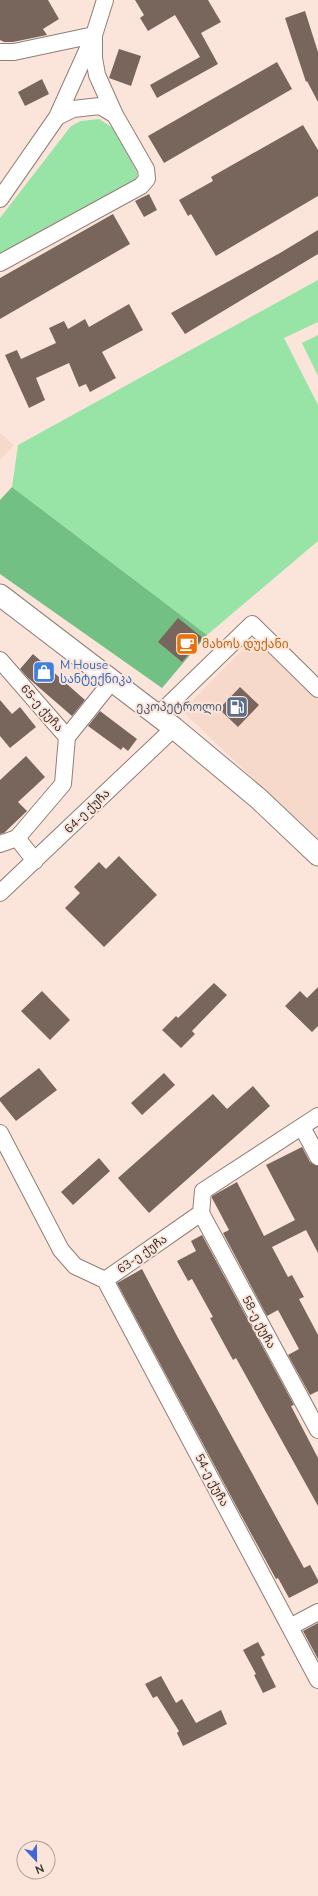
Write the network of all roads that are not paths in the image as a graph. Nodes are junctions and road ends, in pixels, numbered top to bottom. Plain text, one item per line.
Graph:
1 (105, 0) edge
2 (94, 34) junction
3 (0, 52) edge
4 (115, 115) junction
5 (57, 117) junction
6 (0, 199) edge
7 (0, 263) edge
8 (0, 595) edge
9 (0, 660) edge
10 (112, 681) junction
11 (318, 689) edge
12 (157, 716) junction
13 (174, 728) junction
14 (67, 737) junction
15 (17, 838) junction
16 (0, 844) edge
17 (318, 855) edge
18 (35, 861) junction
19 (0, 894) edge
20 (318, 1116) edge
21 (302, 1126) junction
22 (0, 1133) edge
23 (318, 1157) edge
24 (201, 1213) junction
25 (105, 1280) junction
26 (318, 1430) edge
27 (318, 1612) edge
28 (290, 1627) junction
29 (318, 1680) edge

1 - 2 street
2 - 3 street
2 - 4 street
2 - 5 street
4 - 5 street
4 - 7 street
5 - 6 street
8 - 10 main road
9 - 14 street, 65-ე ქუჩა
10 - 12 main road
10 - 14 street, 65-ე ქუჩა
11 - 12 street
12 - 13 main road
13 - 17 main road
13 - 18 street, 64-ე ქუჩა
14 - 15 street
15 - 16 street
15 - 18 street
18 - 19 street, 64-ე ქუჩა
20 - 21 street
21 - 23 street
21 - 24 street
22 - 25 street, 63-ე ქუჩა
24 - 25 street, 63-ე ქუჩა
24 - 26 street, 58-ე ქუჩა
25 - 28 street, 54-ე ქუჩა
27 - 28 street
28 - 29 street, 54-ე ქუჩა

